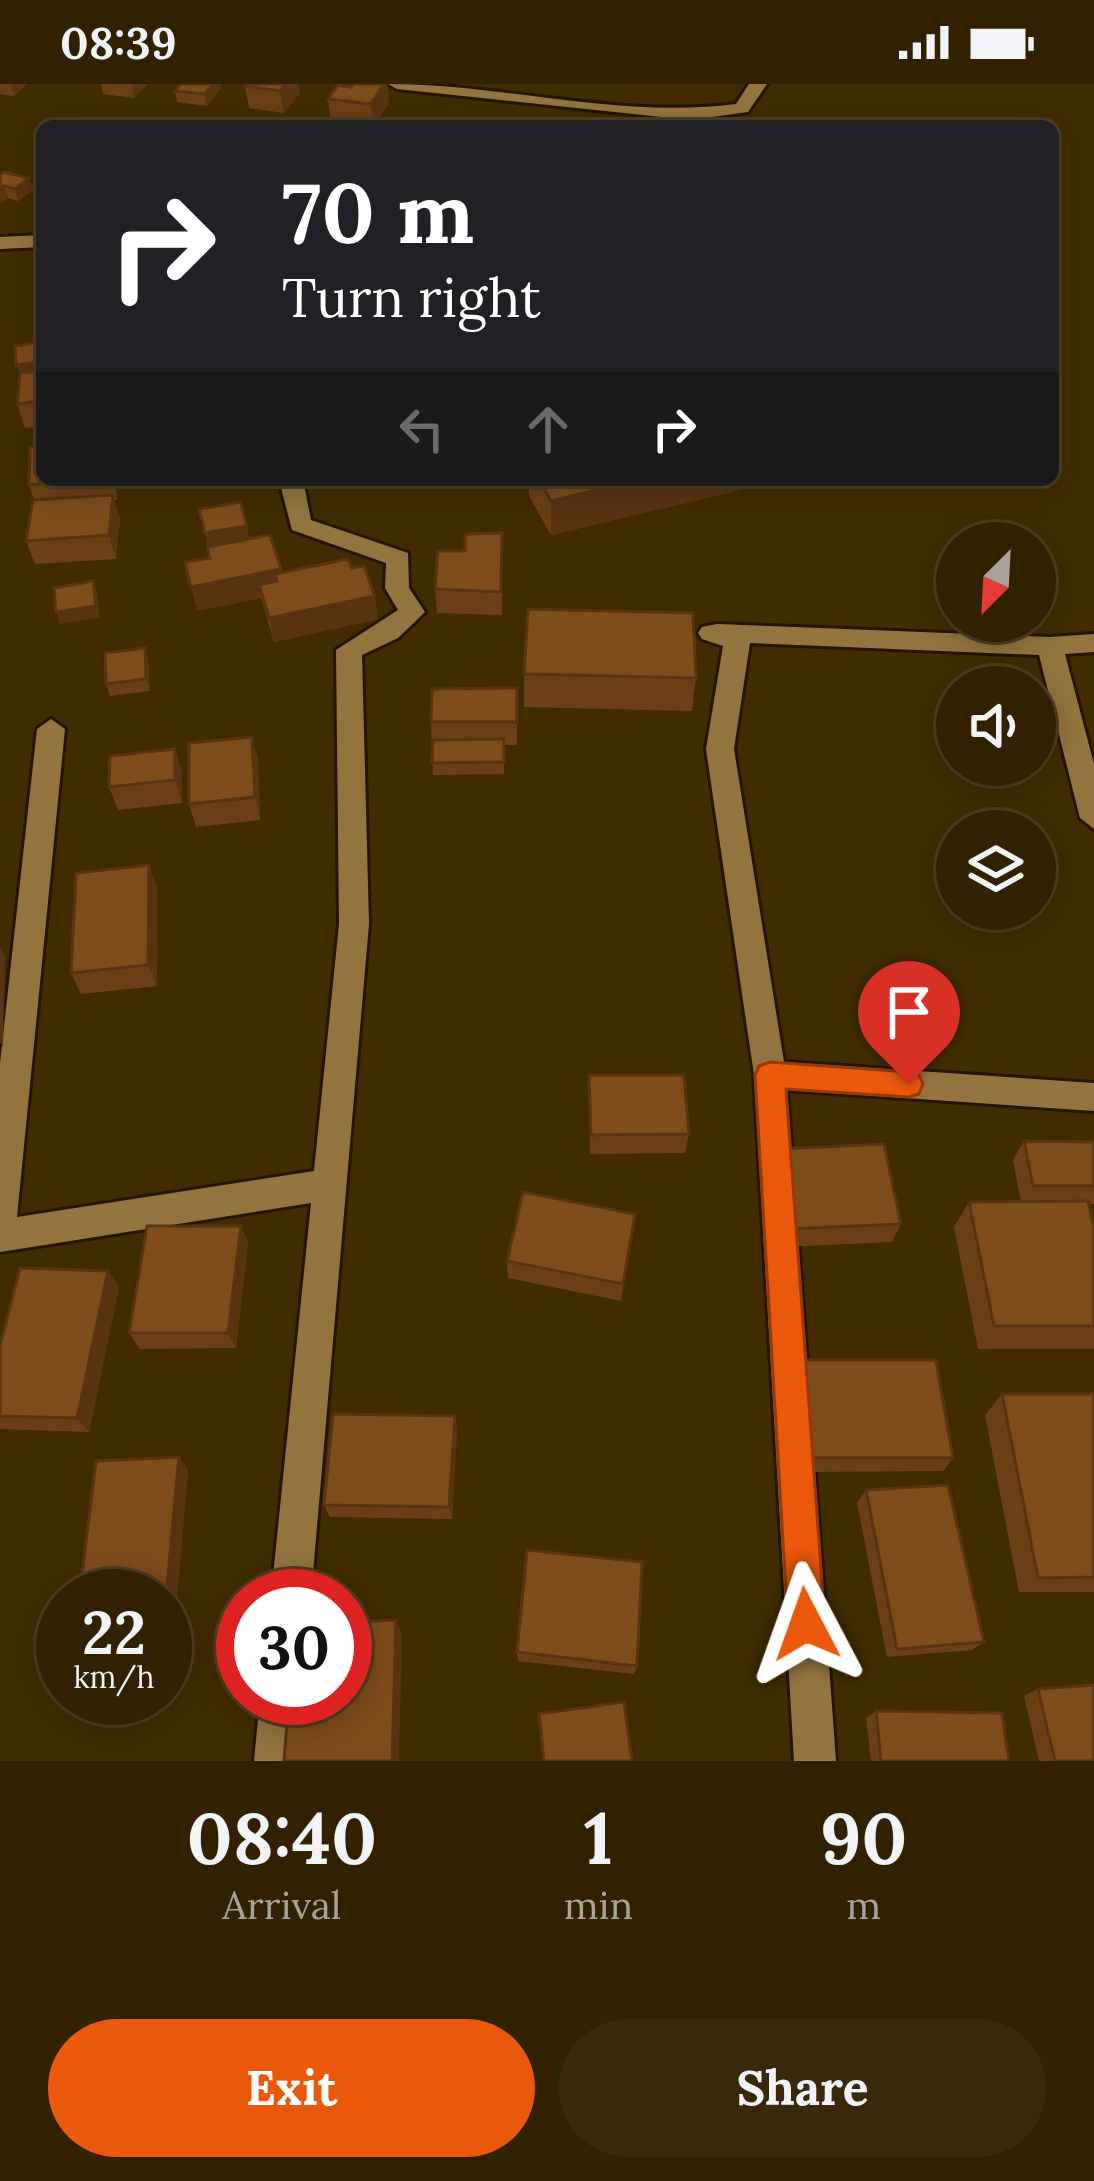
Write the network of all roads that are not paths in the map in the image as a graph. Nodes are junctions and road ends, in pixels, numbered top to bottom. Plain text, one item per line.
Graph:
1 (398, 84) edge
2 (758, 84) edge
3 (36, 241) edge
4 (0, 242) edge
5 (291, 486) edge
6 (1094, 644) edge
7 (1050, 646) junction
8 (51, 729) dead end
9 (1094, 818) edge
10 (770, 1075) junction
11 (1094, 1097) edge
12 (329, 1184) junction
13 (0, 1216) edge
14 (0, 1236) edge
15 (293, 1569) edge
16 (278, 1725) edge
17 (275, 1761) edge
18 (815, 1761) edge

1 - 2 street
3 - 4 street
5 - 12 street
6 - 7 street
7 - 9 street
7 - 10 street
8 - 13 street
10 - 11 street
10 - 18 street
12 - 14 street
12 - 15 street
16 - 17 street

